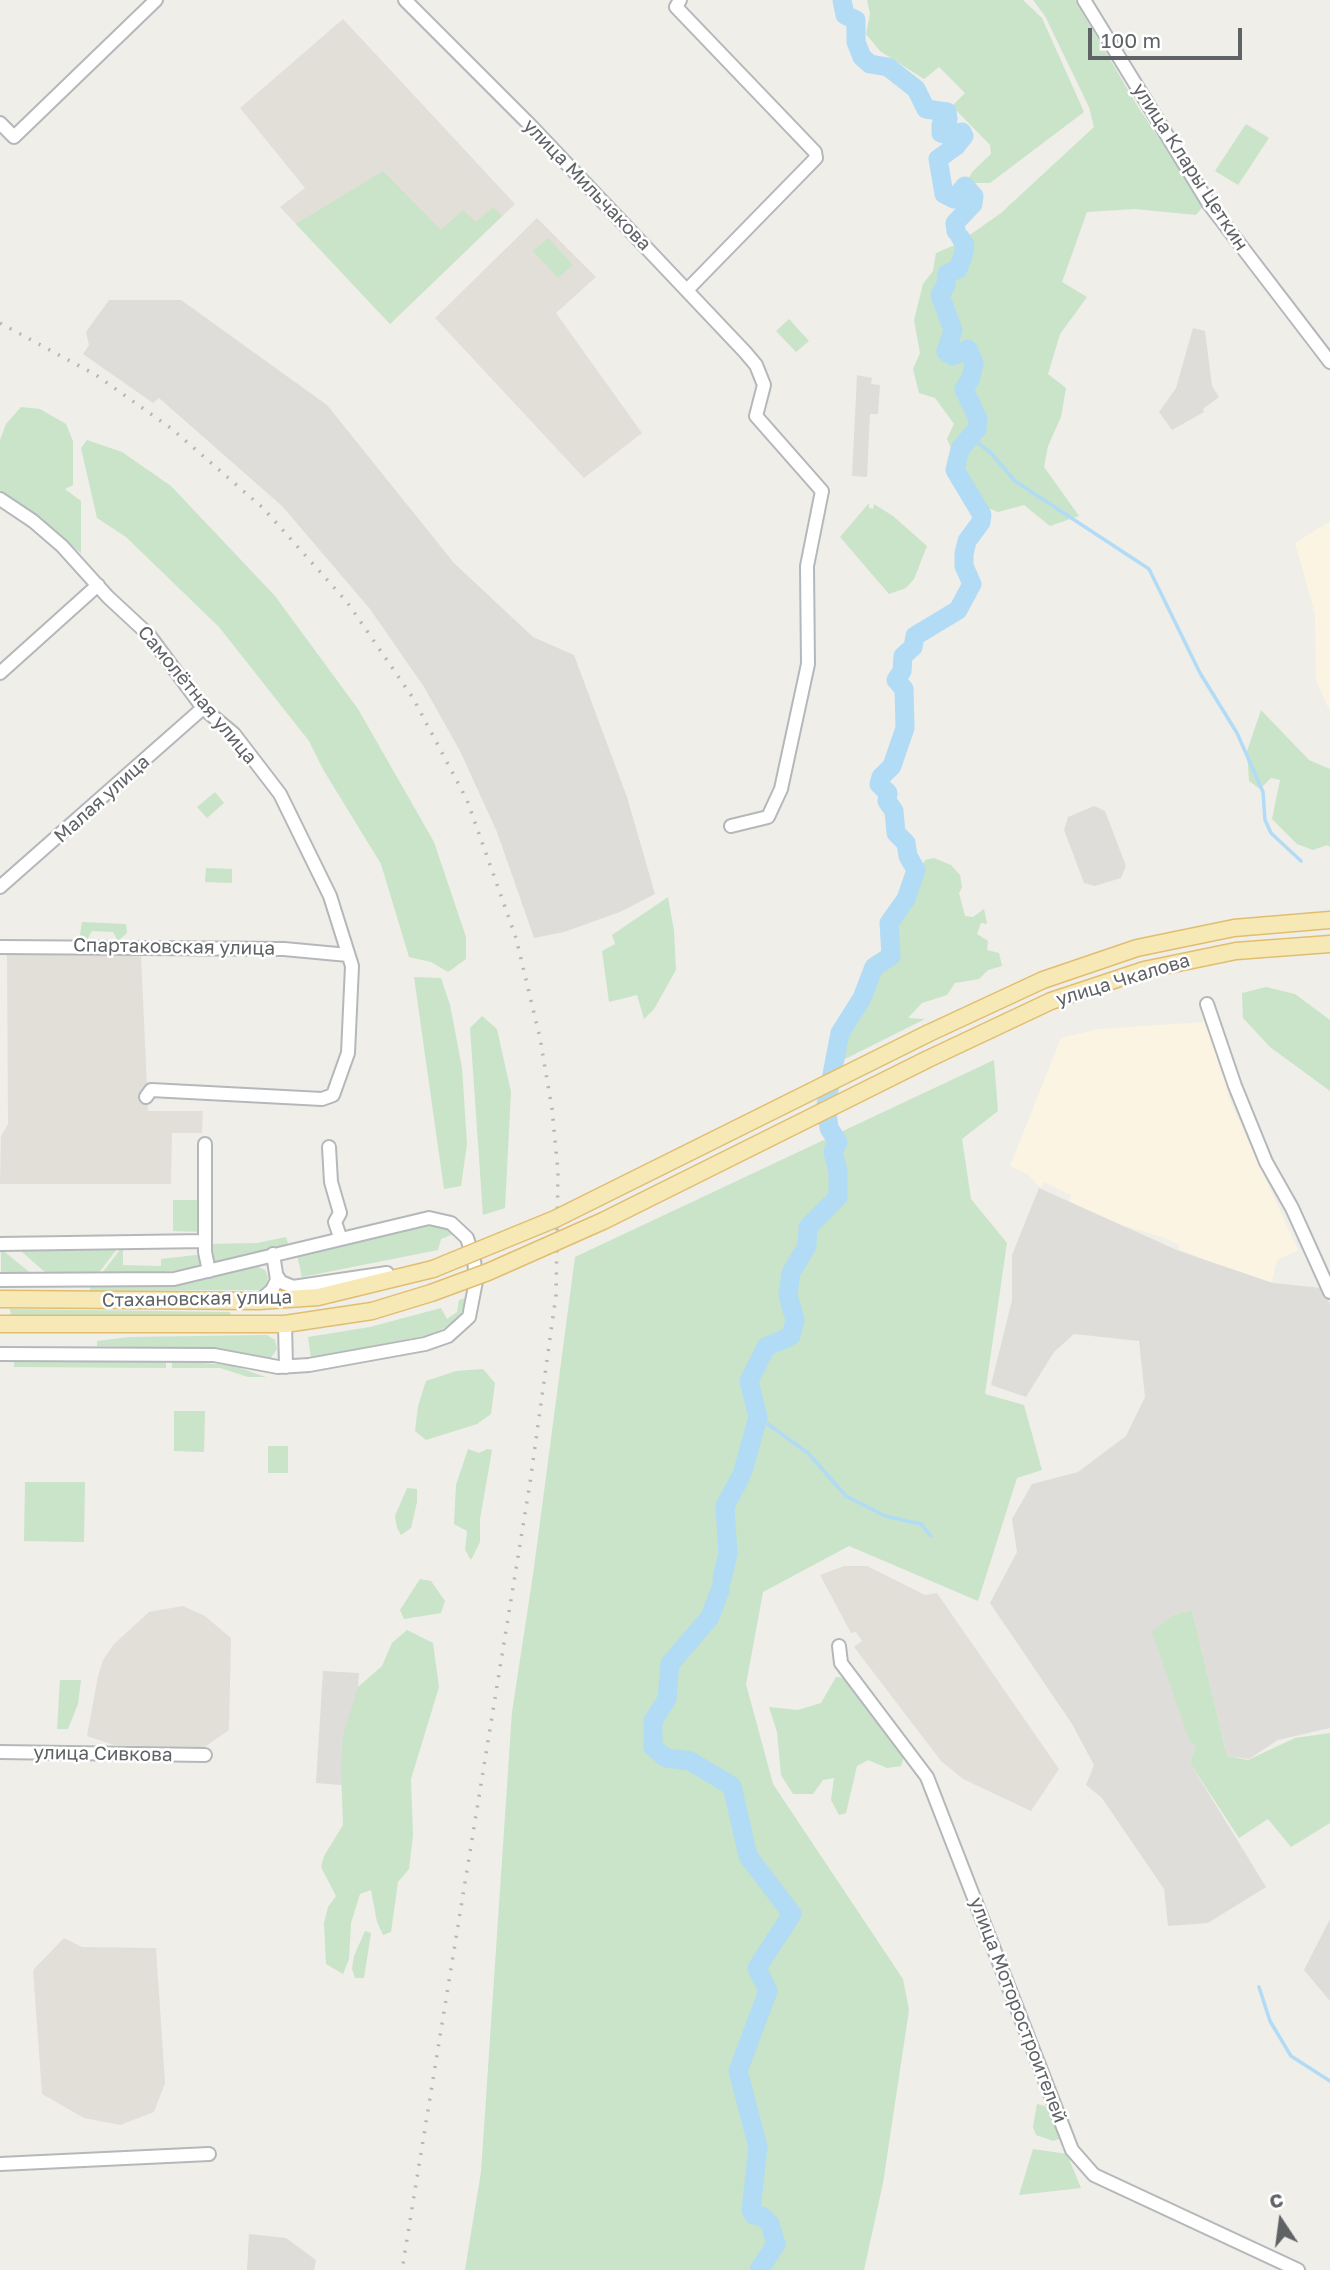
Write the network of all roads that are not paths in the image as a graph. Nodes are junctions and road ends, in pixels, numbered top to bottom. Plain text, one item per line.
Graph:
1 (156, 0) edge
2 (405, 0) edge
3 (680, 0) edge
4 (1084, 0) edge
5 (0, 123) edge
6 (688, 289) junction
7 (1330, 362) edge
8 (0, 499) edge
9 (98, 585) junction
10 (0, 673) edge
11 (203, 708) junction
12 (731, 825) dead end
13 (0, 887) edge
14 (1330, 920) edge
15 (1330, 944) edge
16 (0, 947) edge
17 (348, 955) junction
18 (1207, 1004) dead end
19 (146, 1097) dead end
20 (205, 1144) dead end
21 (329, 1147) dead end
22 (340, 1237) junction
23 (205, 1241) junction
24 (0, 1244) edge
25 (272, 1254) junction
26 (433, 1269) junction
27 (209, 1271) junction
28 (277, 1276) junction
29 (0, 1280) edge
30 (1330, 1292) edge
31 (431, 1293) joint
32 (0, 1299) edge
33 (260, 1301) junction
34 (0, 1324) edge
35 (285, 1324) junction
36 (0, 1354) edge
37 (286, 1367) junction
38 (839, 1646) dead end
39 (0, 1752) edge
40 (205, 1755) dead end
41 (209, 2154) dead end
42 (0, 2164) edge
43 (1298, 2270) edge

1 - 5 street
2 - 6 street, улица Мильчакова
3 - 6 street
4 - 7 street, улица Клары Цеткин
6 - 12 street, улица Мильчакова
8 - 9 street, Самолётная улица
9 - 10 street
9 - 11 street, Самолётная улица
11 - 13 street, Малая улица
11 - 17 street, Самолётная улица
14 - 26 main road, улица Чкалова, bridge
15 - 31 main road, улица Чкалова, bridge
16 - 17 street, Спартаковская улица
17 - 19 street, Самолётная улица
18 - 30 street
20 - 23 street
21 - 22 street
22 - 25 street
22 - 37 street
23 - 24 street
23 - 27 street
25 - 27 street
25 - 28 street
26 - 28 street
26 - 33 main road, Стахановская улица
27 - 29 street
28 - 33 street
31 - 35 main road, Стахановская улица
32 - 33 main road, Стахановская улица
34 - 35 main road, Стахановская улица
35 - 37 street
36 - 37 street
38 - 43 street, улица Моторостроителей
39 - 40 street, улица Сивкова
41 - 42 street

